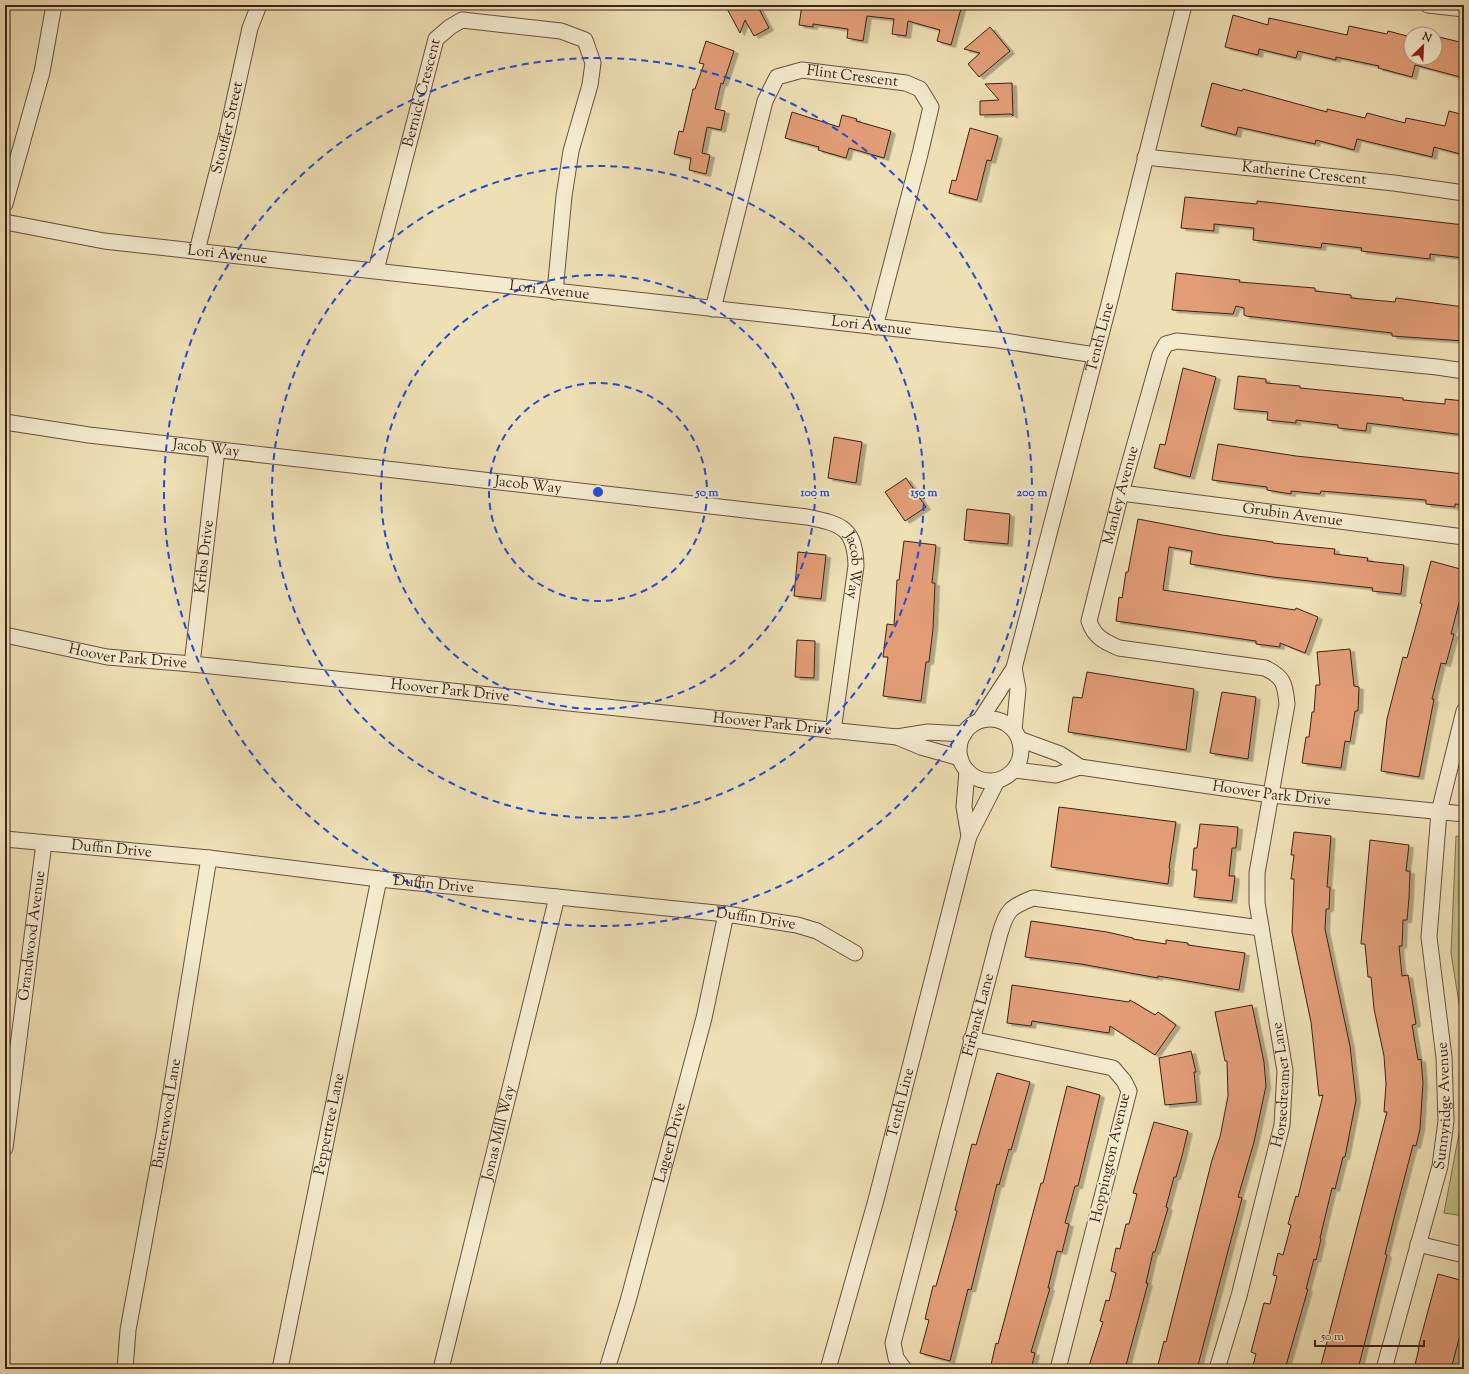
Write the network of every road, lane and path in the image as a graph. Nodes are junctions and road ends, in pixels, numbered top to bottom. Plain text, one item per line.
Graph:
1 (54, 5) edge
2 (258, 5) edge
3 (1184, 5) edge
4 (1428, 5) edge
5 (1464, 9) edge
6 (1145, 157) junction
7 (1464, 193) edge
8 (5, 204) edge
9 (5, 222) edge
10 (197, 251) junction
11 (376, 270) junction
12 (555, 292) junction
13 (713, 309) junction
14 (875, 328) junction
15 (1095, 354) junction
16 (1464, 371) edge
17 (5, 422) edge
18 (217, 450) junction
19 (1121, 493) junction
20 (1464, 537) edge
21 (5, 635) edge
22 (192, 664) junction
23 (1014, 668) junction
24 (1464, 711) edge
25 (980, 720) junction
26 (833, 731) junction
27 (964, 734) junction
28 (1017, 735) junction
29 (897, 737) junction
30 (960, 758) junction
31 (1080, 767) junction
32 (1014, 770) junction
33 (968, 771) junction
34 (997, 780) junction
35 (1271, 795) junction
36 (1439, 812) junction
37 (1464, 814) edge
38 (968, 836) junction
39 (5, 838) edge
40 (44, 843) junction
41 (208, 858) junction
42 (379, 879) junction
43 (558, 898) junction
44 (726, 914) junction
45 (1261, 928) junction
46 (855, 953) dead end
47 (971, 1040) junction
48 (5, 1148) edge
49 (1418, 1244) junction
50 (1464, 1255) edge
51 (125, 1369) edge
52 (280, 1369) edge
53 (441, 1369) edge
54 (607, 1369) edge
55 (828, 1369) edge
56 (904, 1369) edge
57 (1058, 1369) edge
58 (1217, 1369) edge
59 (1384, 1369) edge

1 - 8 street
2 - 10 street, Stouffer Street
3 - 6 street, Tenth Line
4 - 5 street
6 - 7 street, Katherine Crescent
6 - 15 street, Tenth Line
9 - 10 street, Lori Avenue
10 - 11 street, Lori Avenue
11 - 12 street, Lori Avenue
11 - 12 street, Bernick Crescent
12 - 13 street, Lori Avenue
13 - 14 street, Lori Avenue
13 - 14 street, Flint Crescent
14 - 15 street, Lori Avenue
15 - 23 street, Tenth Line
16 - 19 street, Manley Avenue
17 - 18 street, Jacob Way
18 - 22 street, Kribs Drive
18 - 26 street, Jacob Way
19 - 20 street, Grubin Avenue
19 - 35 street, Manley Avenue
21 - 22 street, Hoover Park Drive
22 - 26 street, Hoover Park Drive
23 - 25 street, Tenth Line
23 - 28 street, Tenth Line
24 - 36 street
25 - 27 street
25 - 28 street
26 - 29 street, Hoover Park Drive
27 - 29 street, Hoover Park Drive
27 - 30 street
28 - 31 street, Hoover Park Drive
28 - 32 street
29 - 30 street, Hoover Park Drive
30 - 33 street
31 - 32 street, Hoover Park Drive
31 - 35 street, Hoover Park Drive
32 - 34 street
33 - 34 street
33 - 38 street, Tenth Line
34 - 38 street, Tenth Line
35 - 36 street, Hoover Park Drive
35 - 45 street, Horsedreamer Lane
36 - 37 street, Hoover Park Drive
36 - 49 street, Sunnyridge Avenue
38 - 55 street, Tenth Line
39 - 40 street, Duffin Drive
40 - 41 street, Duffin Drive
40 - 48 street, Grandwood Avenue
41 - 42 street, Duffin Drive
41 - 51 street, Butterwood Lane
42 - 43 street, Duffin Drive
42 - 52 street, Peppertree Lane
43 - 44 street, Duffin Drive
43 - 53 street, Jonas Mill Way
44 - 46 street, Duffin Drive
44 - 54 street, Lageer Drive
45 - 47 street, Firbank Lane
45 - 58 street, Horsedreamer Lane
47 - 56 street, Firbank Lane
47 - 57 street, Hoppington Avenue
49 - 50 street
49 - 59 street, Sunnyridge Avenue

